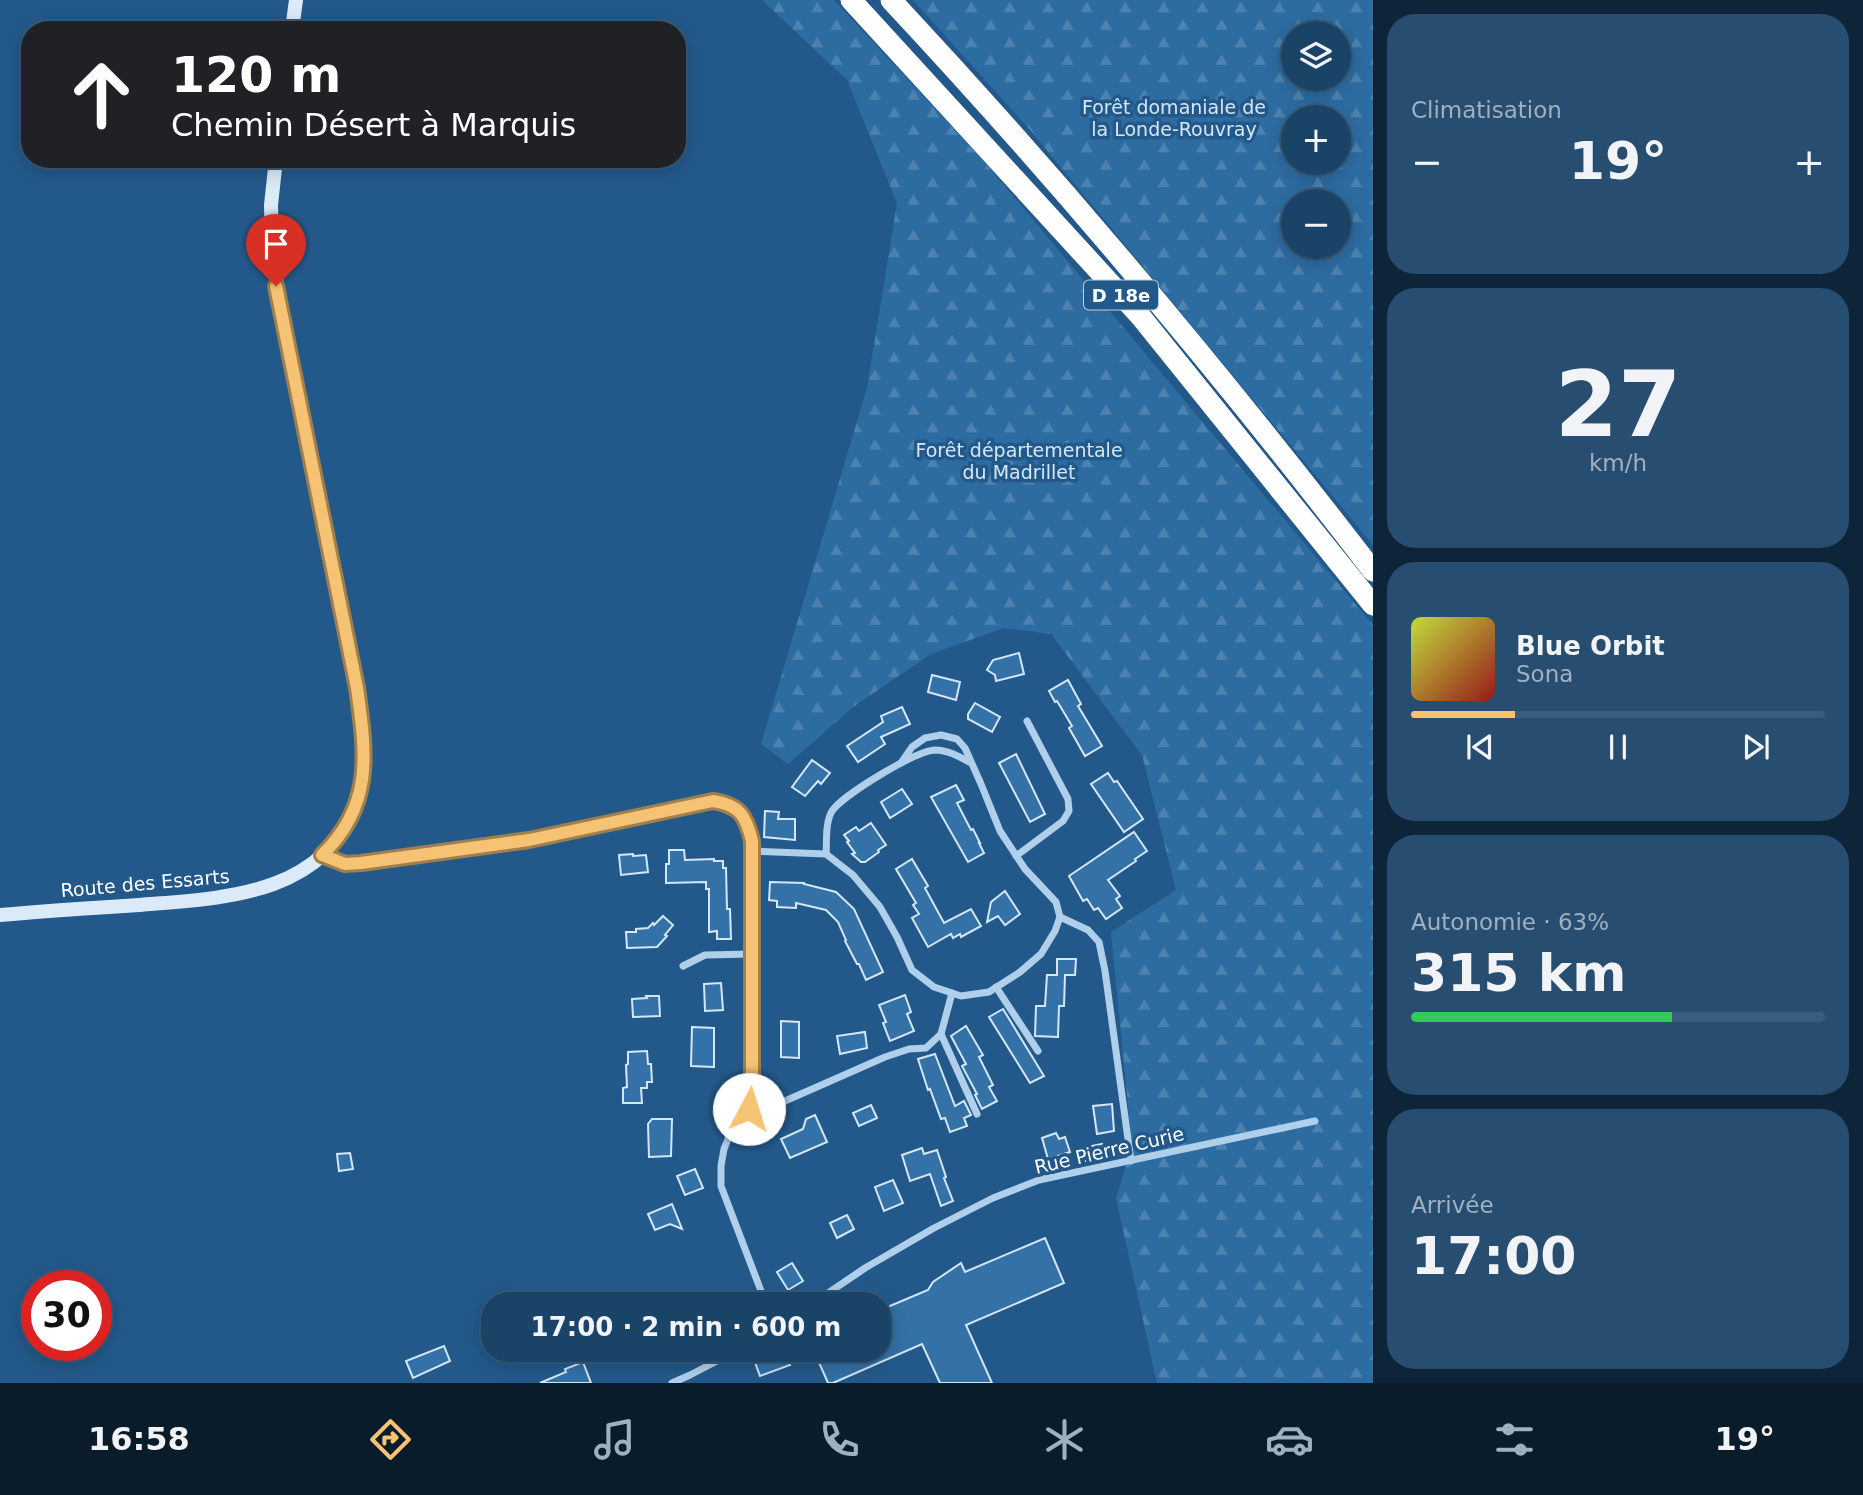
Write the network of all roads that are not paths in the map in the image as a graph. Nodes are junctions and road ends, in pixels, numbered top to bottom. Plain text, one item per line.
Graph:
1 (296, 0) edge
2 (851, 0) edge
3 (891, 0) edge
4 (293, 21) edge
5 (275, 168) edge
6 (1373, 571) edge
7 (1373, 605) edge
8 (1027, 721) dead end
9 (901, 763) junction
10 (972, 763) junction
11 (752, 850) junction
12 (826, 854) junction
13 (322, 855) junction
14 (1016, 856) junction
15 (0, 915) edge
16 (1060, 917) junction
17 (752, 954) junction
18 (682, 966) dead end
19 (996, 987) junction
20 (952, 993) junction
21 (941, 1034) junction
22 (1038, 1051) dead end
23 (977, 1114) dead end
24 (741, 1121) junction
25 (1315, 1121) dead end
26 (1130, 1161) junction
27 (761, 1292) edge
28 (829, 1292) edge
29 (716, 1362) edge
30 (671, 1383) edge

1 - 4 main road
2 - 7 highway, D 18e
3 - 6 highway, D 18e
5 - 13 main road, Route des Essarts
8 - 14 street
9 - 10 street
9 - 10 street
9 - 12 street
10 - 14 street
11 - 12 street
11 - 13 street
11 - 17 street
12 - 20 street
13 - 15 main road, Route des Essarts
14 - 16 street
16 - 19 street
16 - 26 street
17 - 18 street
17 - 24 street
19 - 20 street
19 - 22 street
20 - 21 street
21 - 23 street
21 - 24 street
24 - 27 street
25 - 26 street, Rue Pierre Curie
26 - 28 street, Rue Pierre Curie
29 - 30 street

